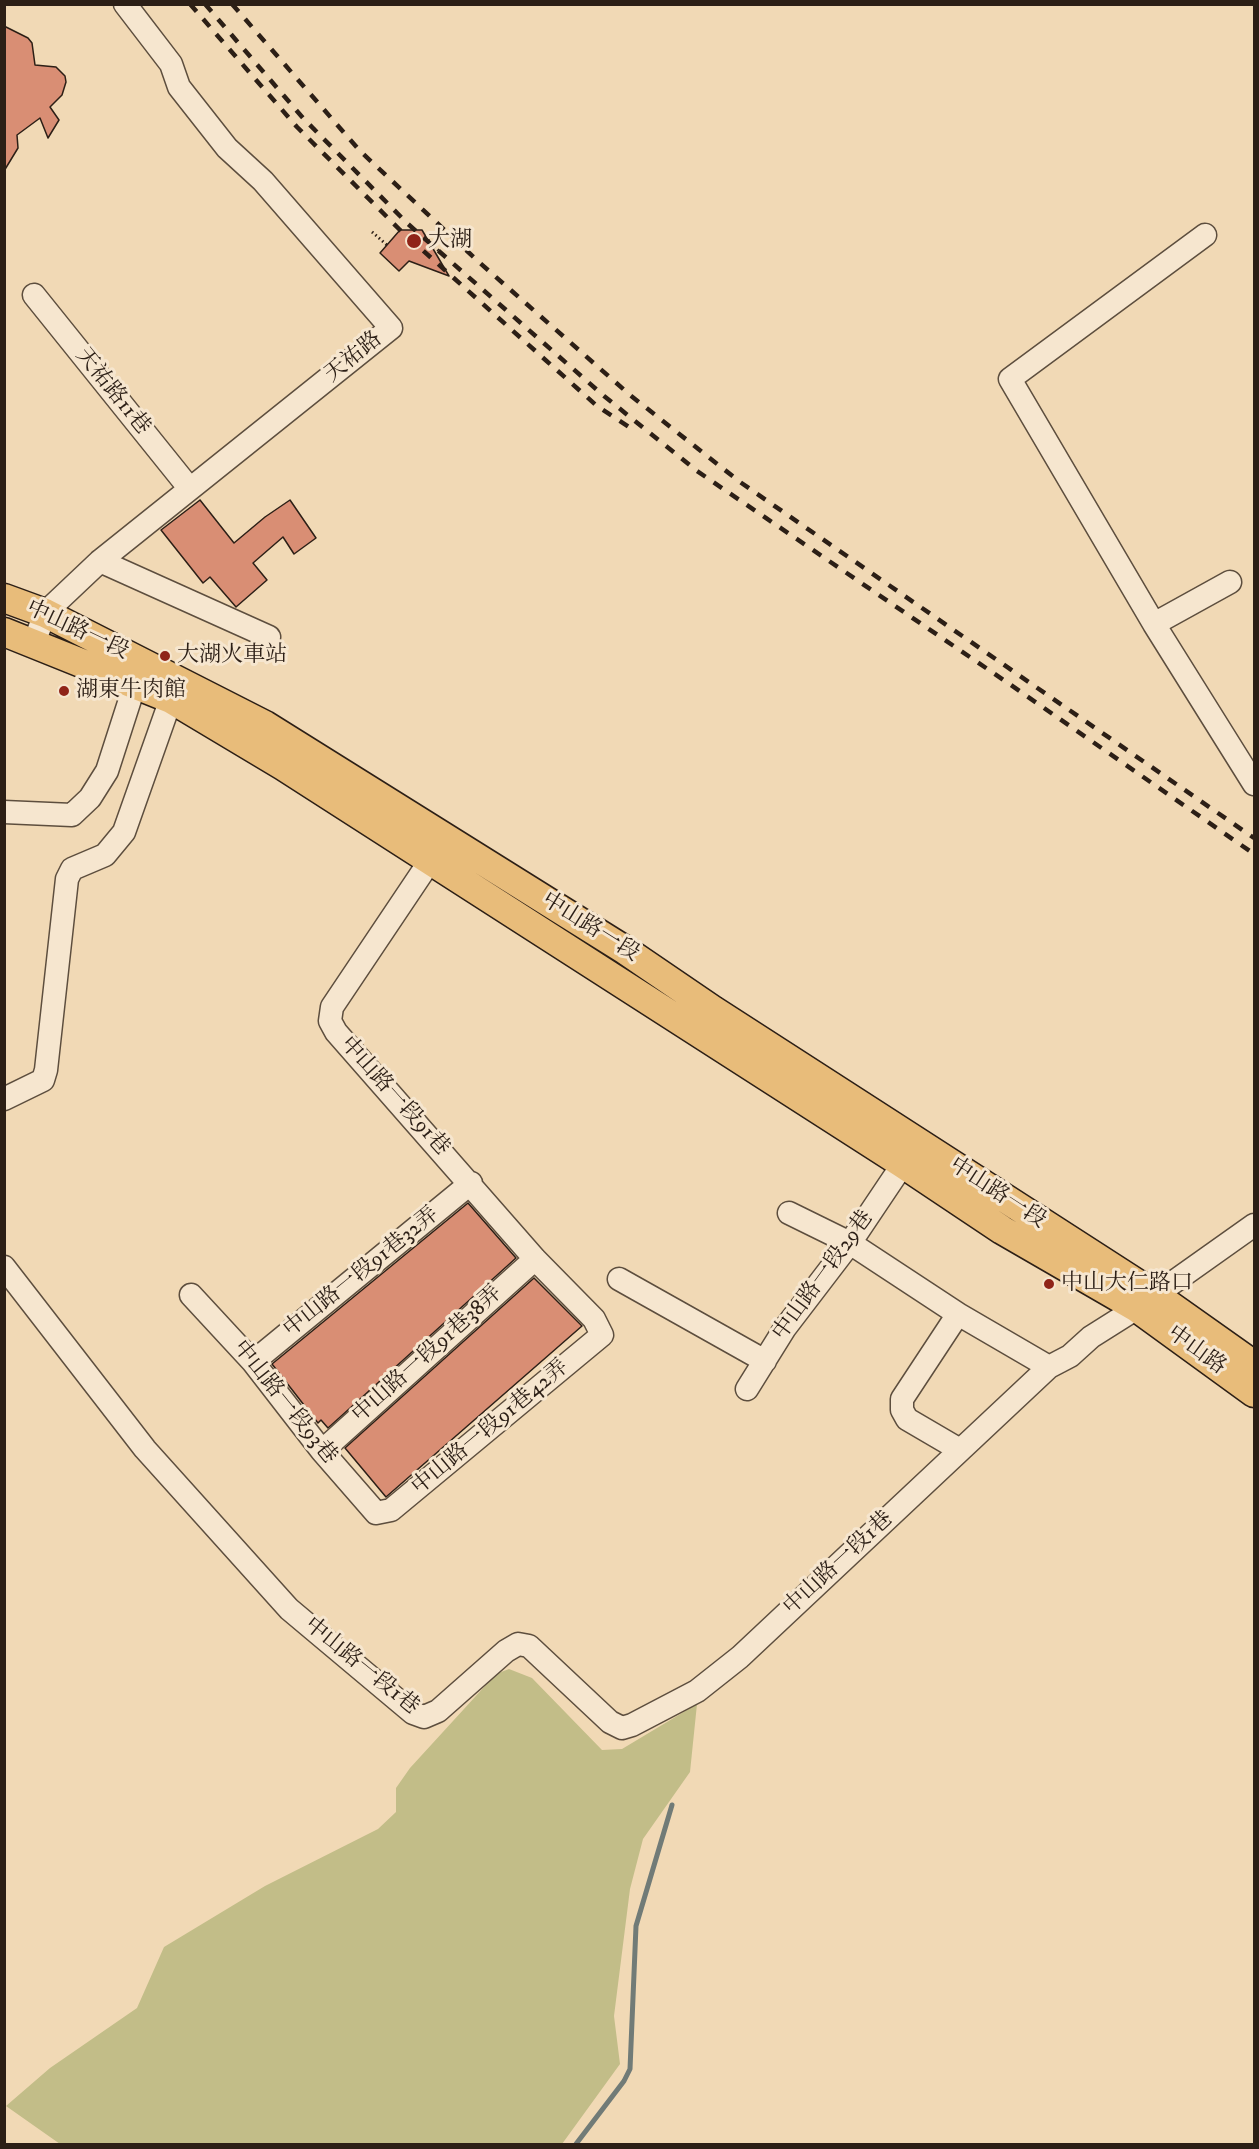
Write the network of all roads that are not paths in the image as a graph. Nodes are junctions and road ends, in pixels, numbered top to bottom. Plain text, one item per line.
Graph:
1 (124, 4) edge
2 (1205, 235) dead end
3 (34, 295) dead end
4 (189, 489) junction
5 (100, 561) junction
6 (1230, 582) dead end
7 (4, 598) edge
8 (45, 614) junction
9 (1154, 624) junction
10 (4, 632) edge
11 (269, 637) dead end
12 (34, 643) junction
13 (135, 684) junction
14 (171, 699) junction
15 (1254, 784) edge
16 (4, 812) edge
17 (445, 837) junction
18 (430, 862) junction
19 (4, 1099) edge
20 (903, 1164) junction
21 (471, 1184) junction
22 (789, 1213) dead end
23 (1254, 1225) edge
24 (850, 1243) junction
25 (535, 1258) junction
26 (4, 1267) edge
27 (619, 1279) dead end
28 (191, 1295) dead end
29 (1146, 1302) junction
30 (958, 1314) junction
31 (602, 1335) joint
32 (765, 1361) junction
33 (254, 1362) junction
34 (1254, 1365) edge
35 (1049, 1367) junction
36 (747, 1389) dead end
37 (1254, 1393) edge
38 (960, 1450) junction
39 (322, 1451) junction
40 (376, 1513) joint

1 - 4 street, 天祐路
2 - 9 street
3 - 4 street, 天祐路11巷
4 - 5 street, 天祐路
5 - 8 street, 天祐路
5 - 11 street
6 - 9 street
7 - 8 main road, 中山路一段
8 - 12 street, 天祐路
8 - 17 main road, 中山路一段
9 - 15 street
10 - 12 main road, 中山路一段
12 - 13 main road, 中山路一段
13 - 14 main road, 中山路一段
13 - 16 street
14 - 18 main road, 中山路一段
14 - 19 street
17 - 18 street, 中山路一段91巷
17 - 29 main road, 中山路一段
18 - 20 main road, 中山路一段
18 - 21 street, 中山路一段91巷
20 - 24 street, 中山路一段29巷
20 - 29 main road, 中山路一段
21 - 25 street, 中山路一段91巷
21 - 33 street, 中山路一段91巷32弄
22 - 24 street
23 - 29 street, 中山路一段1巷
24 - 30 street
24 - 32 street, 中山路一段29巷
25 - 31 street, 中山路一段91巷
25 - 39 street, 中山路一段91巷38弄
26 - 38 street, 中山路一段1巷
27 - 32 street
28 - 33 street, 中山路一段93巷
29 - 34 main road, 中山路
29 - 35 street, 中山路一段1巷
29 - 37 main road, 中山路
30 - 35 street
30 - 38 street
31 - 40 street, 中山路一段91巷42弄
32 - 36 street, 中山路一段29巷
33 - 39 street, 中山路一段93巷
35 - 38 street, 中山路一段1巷
39 - 40 street, 中山路一段93巷

